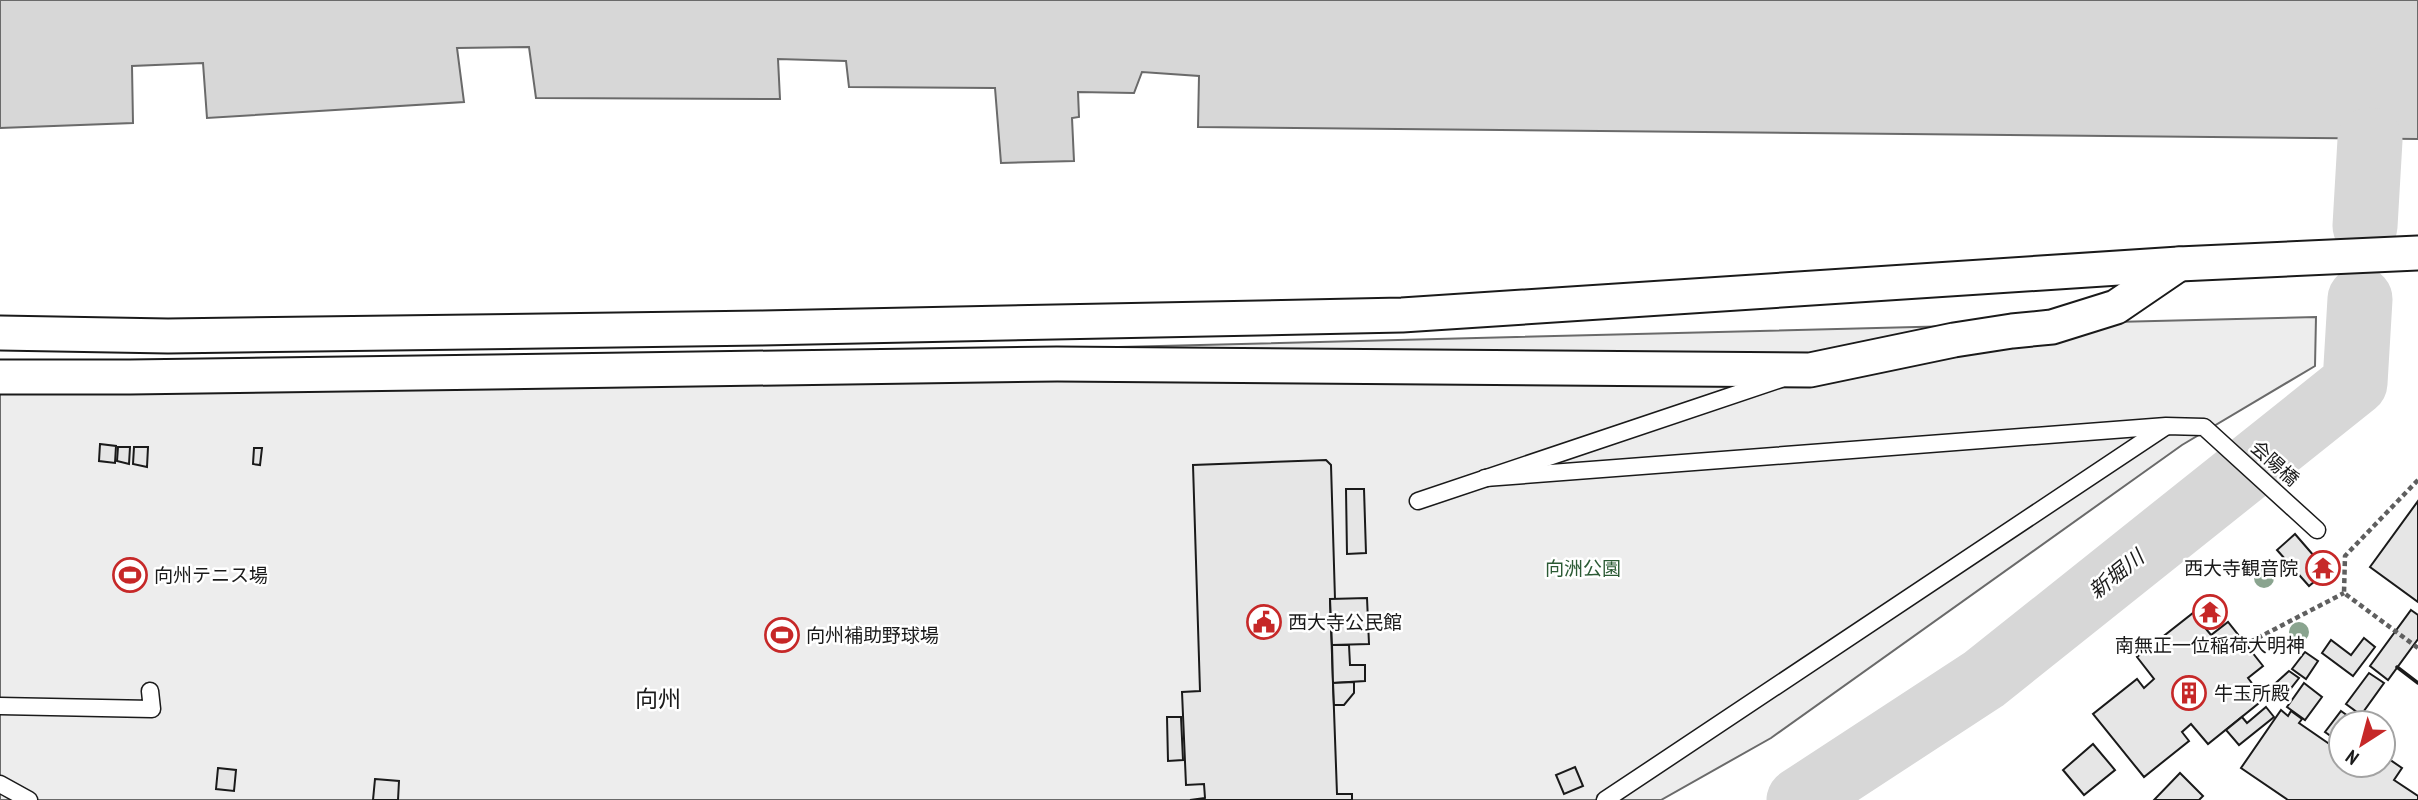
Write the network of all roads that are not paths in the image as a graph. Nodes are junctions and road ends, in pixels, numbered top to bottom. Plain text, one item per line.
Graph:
1 (2418, 253) edge
2 (2179, 264) junction
3 (0, 333) edge
4 (1810, 370) junction
5 (0, 377) edge
6 (2166, 426) junction
7 (1485, 478) junction
8 (1418, 501) dead end
9 (2317, 530) dead end
10 (150, 691) dead end
11 (0, 706) edge
12 (0, 784) edge
13 (29, 800) edge
14 (1605, 800) edge

1 - 2 street
2 - 3 street
2 - 4 street
4 - 5 street
4 - 7 lane
6 - 7 lane
6 - 9 lane, 会陽橋
6 - 14 lane
7 - 8 lane
10 - 11 lane
12 - 13 lane

